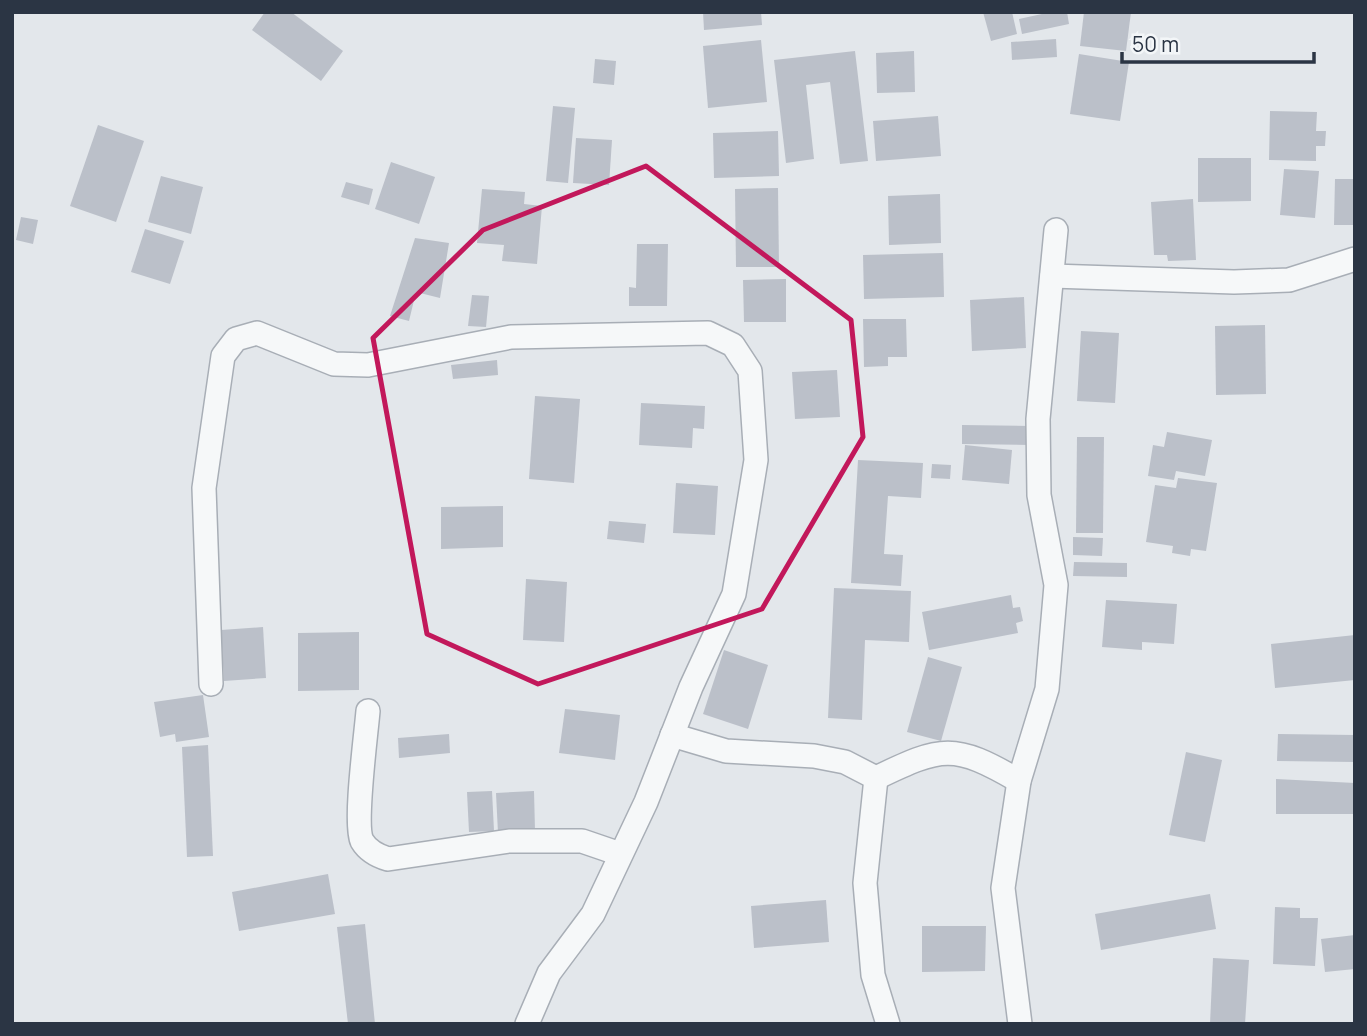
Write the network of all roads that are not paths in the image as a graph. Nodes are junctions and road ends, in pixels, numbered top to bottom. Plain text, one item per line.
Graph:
1 (1056, 230) dead end
2 (1355, 259) edge
3 (1052, 276) junction
4 (211, 684) dead end
5 (368, 711) dead end
6 (672, 735) junction
7 (876, 778) junction
8 (1019, 781) junction
9 (620, 854) junction
10 (527, 1024) edge
11 (888, 1024) edge
12 (1020, 1024) edge

1 - 3 street
2 - 3 street
3 - 8 street
4 - 6 street
5 - 9 street
6 - 7 street
6 - 9 street
7 - 8 street
7 - 11 street
8 - 12 street
9 - 10 street

